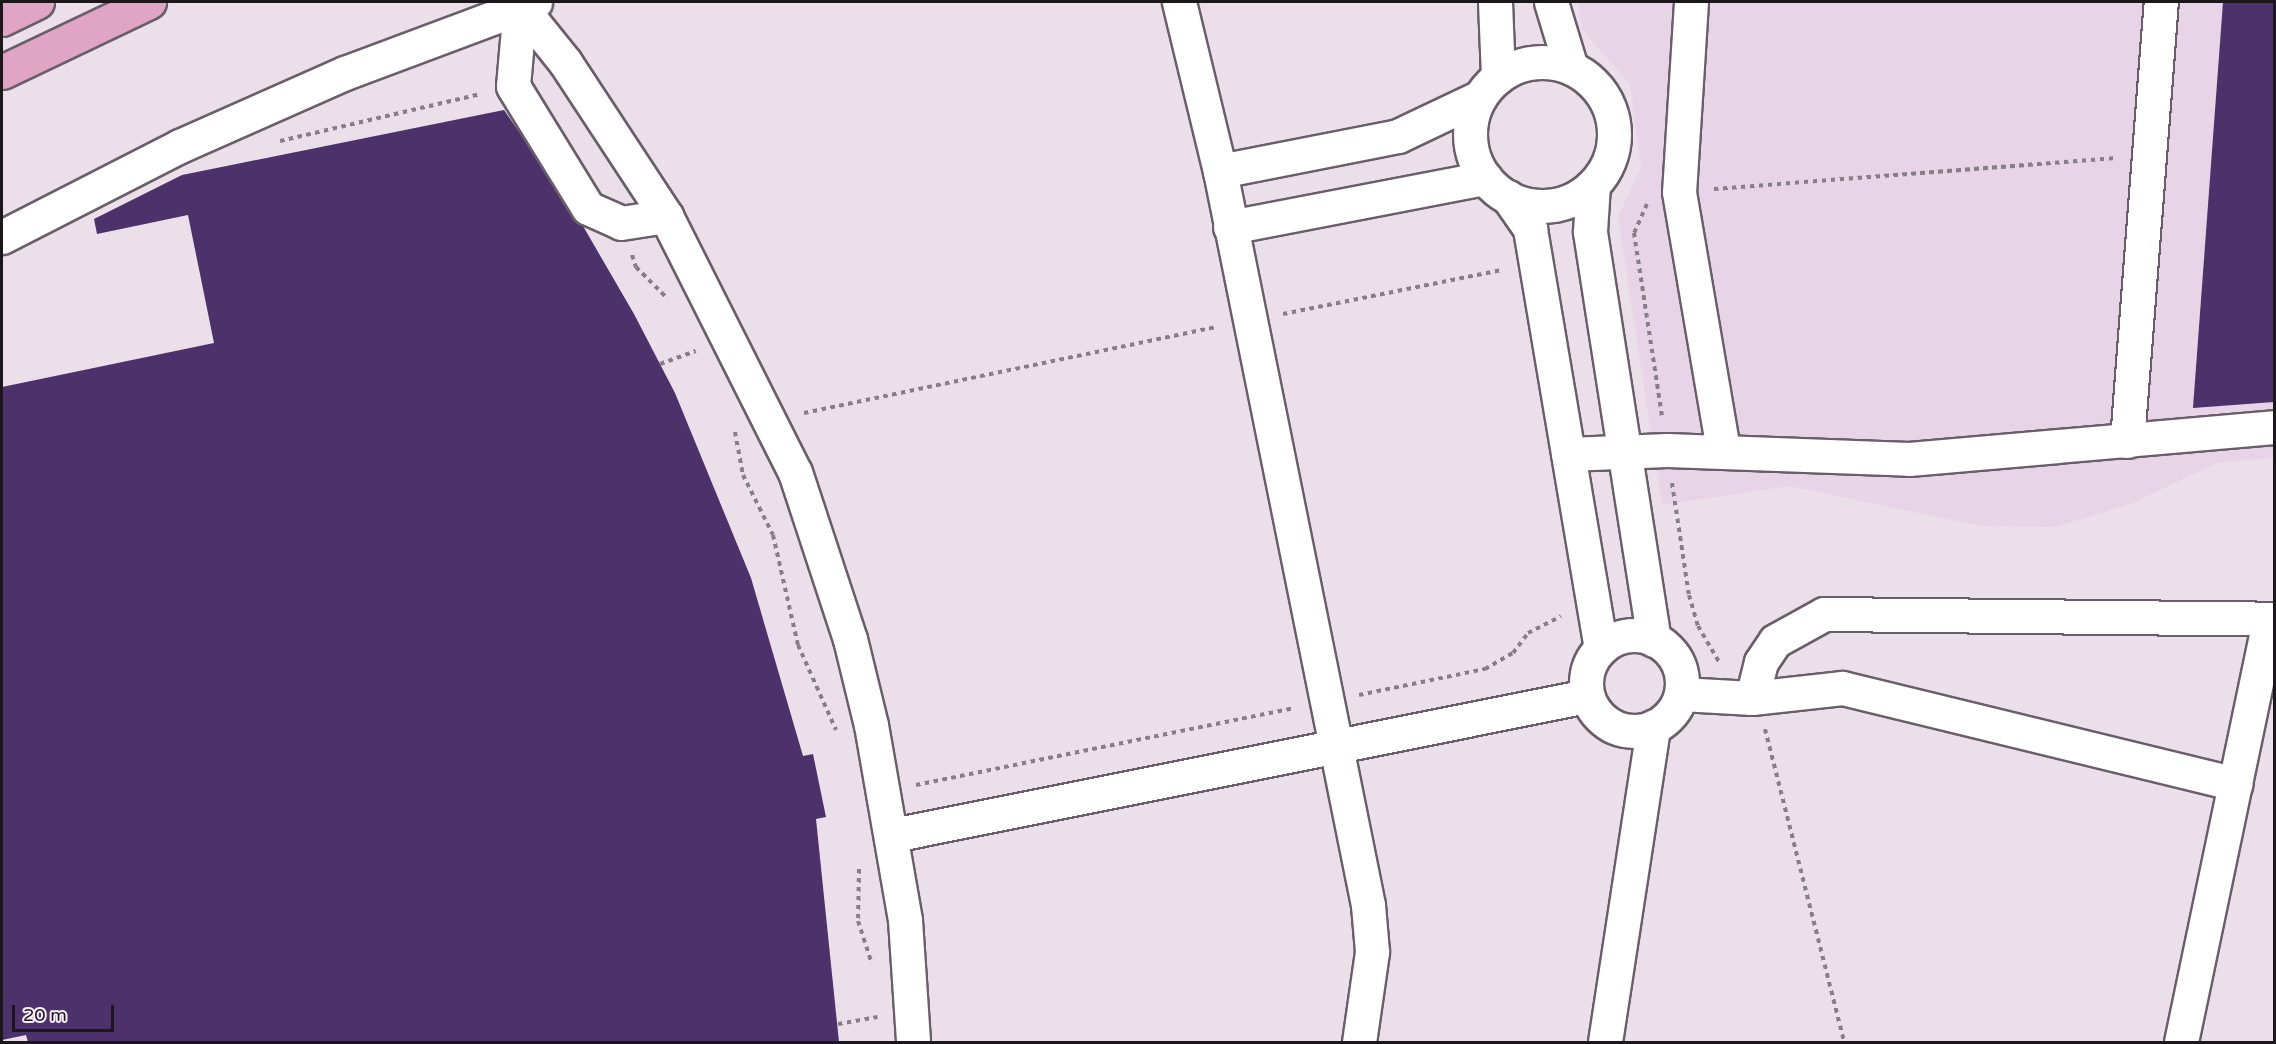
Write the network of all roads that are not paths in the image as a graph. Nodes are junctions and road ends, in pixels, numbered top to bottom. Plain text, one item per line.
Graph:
1 (37, 2) edge
2 (149, 2) edge
3 (1179, 2) edge
4 (1495, 2) edge
5 (1551, 2) edge
6 (1691, 2) edge
7 (2161, 2) edge
8 (527, 4) edge
9 (2, 19) edge
10 (1571, 68) junction
11 (2, 72) edge
12 (1489, 87) junction
13 (1220, 171) junction
14 (1593, 185) junction
15 (1496, 188) junction
16 (666, 216) junction
17 (1230, 226) junction
18 (2, 237) edge
19 (2274, 427) edge
20 (2127, 441) junction
21 (1624, 450) junction
22 (1723, 450) junction
23 (1568, 454) junction
24 (2272, 619) edge
25 (1654, 640) junction
26 (1601, 648) junction
27 (1681, 694) junction
28 (1587, 696) junction
29 (1752, 698) junction
30 (1653, 727) junction
31 (1621, 730) junction
32 (1336, 744) junction
33 (1646, 778) junction
34 (2235, 784) junction
35 (893, 834) junction
36 (913, 1042) edge
37 (1359, 1042) edge
38 (1605, 1042) edge
39 (2181, 1042) edge

1 - 9 main road
2 - 11 main road
3 - 13 lane
4 - 12 lane
5 - 10 lane
6 - 22 lane
7 - 20 lane
8 - 16 lane
8 - 16 lane
8 - 18 lane
10 - 12 lane
10 - 14 lane
12 - 13 lane
12 - 15 lane
13 - 17 lane
14 - 15 lane
14 - 21 lane
15 - 17 lane
15 - 23 lane
16 - 35 lane
17 - 32 lane
19 - 20 lane
20 - 22 lane
21 - 22 lane
21 - 23 lane
21 - 25 lane
23 - 26 lane
24 - 29 lane
24 - 34 lane
25 - 26 lane
25 - 27 lane
26 - 28 lane
27 - 29 lane
27 - 30 lane
28 - 31 lane
28 - 32 lane
29 - 34 lane
30 - 31 lane
30 - 33 lane
31 - 33 lane
32 - 35 lane
32 - 37 lane
33 - 38 lane
34 - 39 lane
35 - 36 lane

